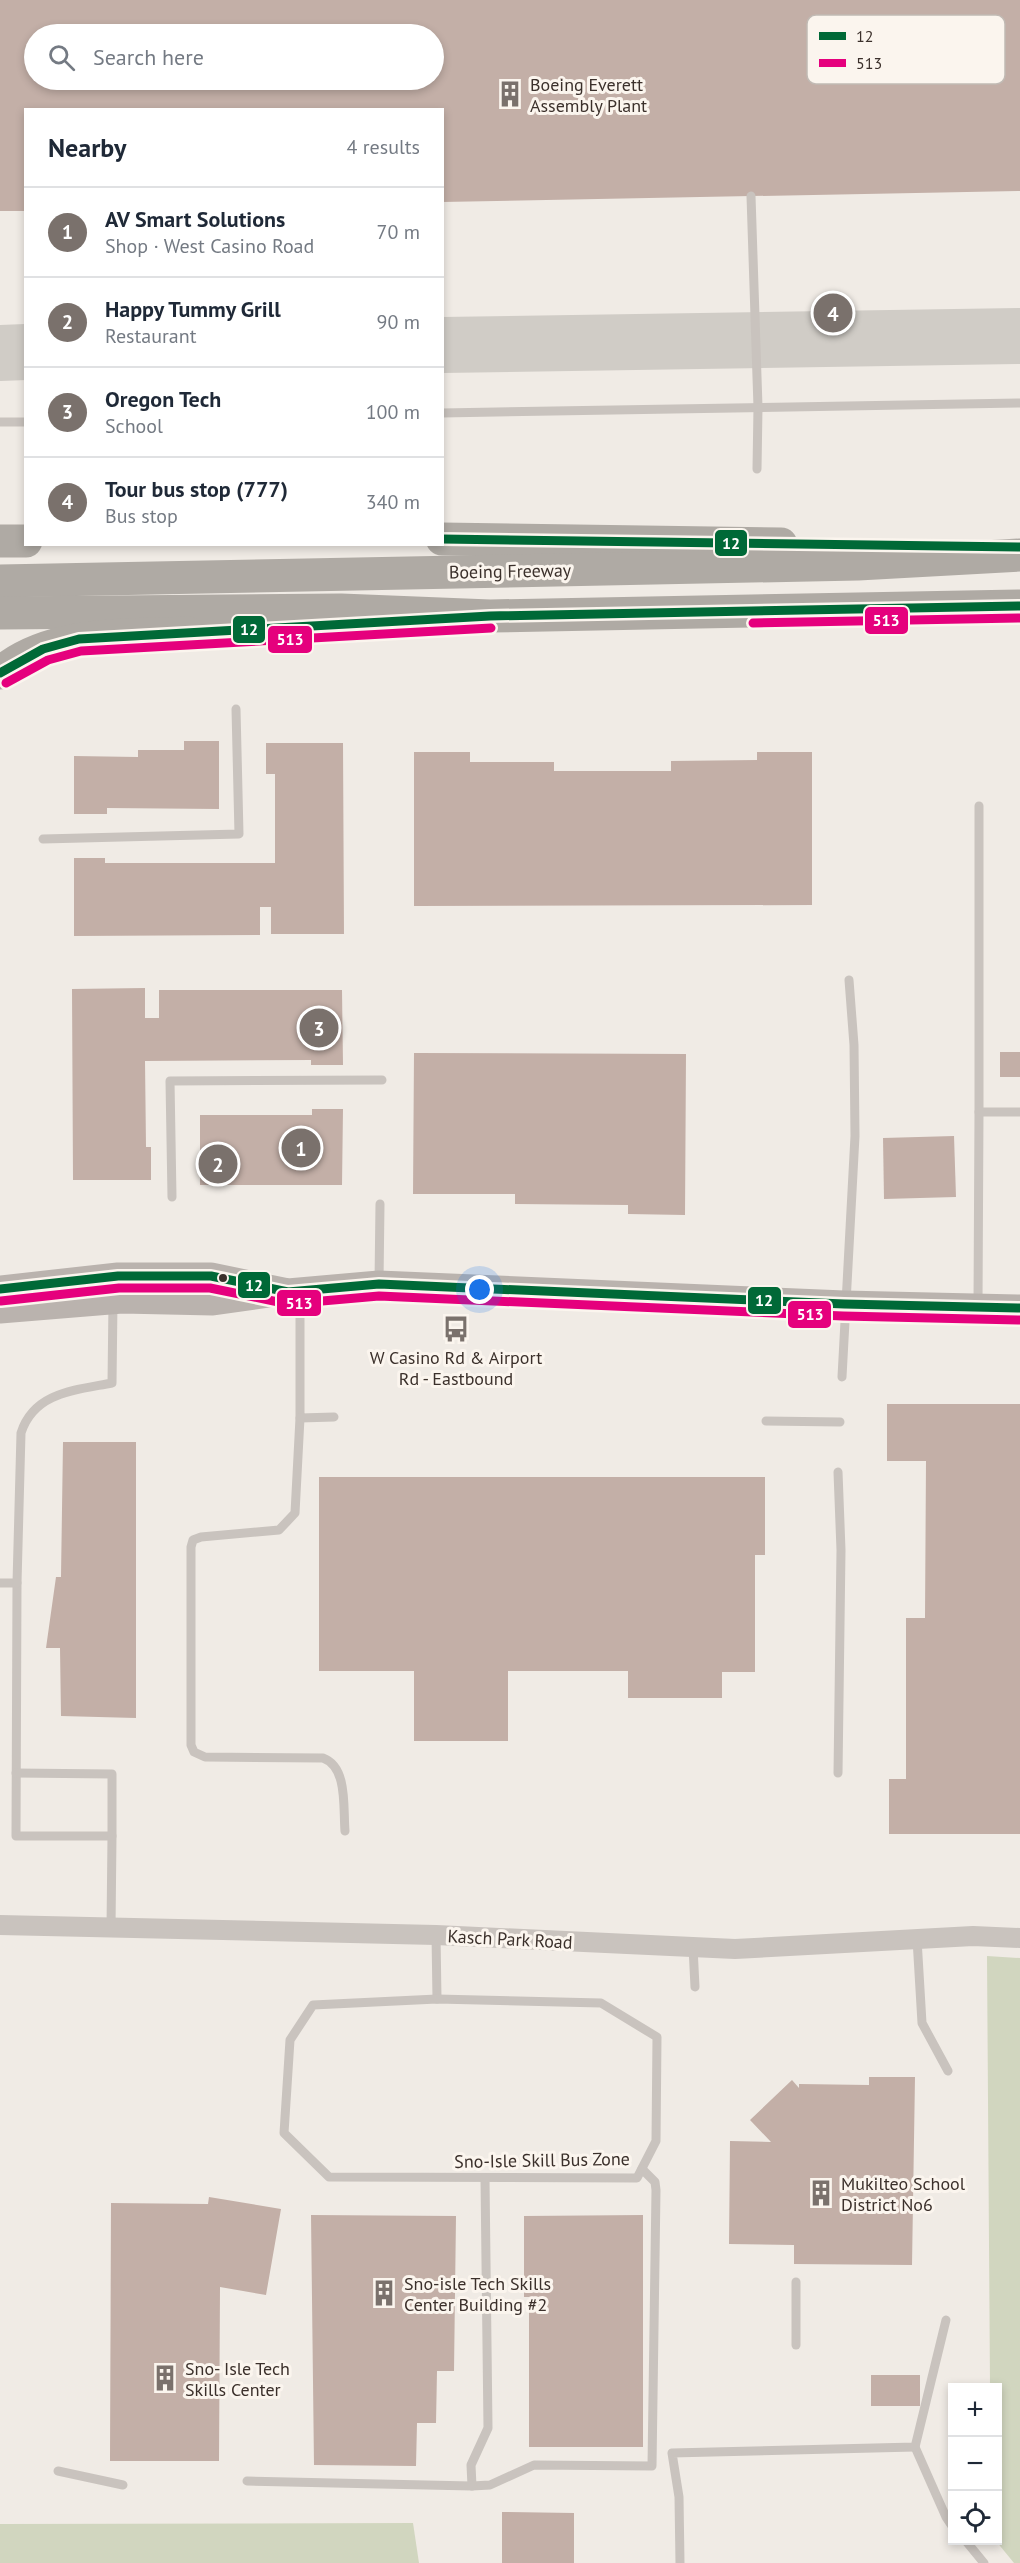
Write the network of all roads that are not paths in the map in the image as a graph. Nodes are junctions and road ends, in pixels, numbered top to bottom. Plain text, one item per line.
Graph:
1 (751, 196) dead end
2 (1020, 403) edge
3 (758, 407) junction
4 (444, 413) edge
5 (0, 422) edge
6 (24, 422) edge
7 (757, 469) dead end
8 (444, 539) edge
9 (0, 541) edge
10 (24, 541) edge
11 (1020, 547) edge
12 (1020, 555) edge
13 (0, 581) edge
14 (1020, 606) edge
15 (0, 614) edge
16 (489, 616) junction
17 (0, 673) edge
18 (236, 709) dead end
19 (979, 806) dead end
20 (43, 838) dead end
21 (849, 980) dead end
22 (382, 1080) dead end
23 (979, 1112) junction
24 (1020, 1112) edge
25 (172, 1197) dead end
26 (380, 1204) dead end
27 (379, 1284) junction
28 (0, 1289) edge
29 (294, 1292) junction
30 (113, 1301) junction
31 (844, 1304) junction
32 (978, 1307) junction
33 (1020, 1308) edge
34 (0, 1310) edge
35 (842, 1377) dead end
36 (300, 1418) junction
37 (334, 1418) dead end
38 (766, 1421) dead end
39 (840, 1422) dead end
40 (838, 1472) dead end
41 (0, 1583) edge
42 (17, 1583) junction
43 (16, 1773) junction
44 (838, 1773) dead end
45 (345, 1831) dead end
46 (112, 1836) junction
47 (0, 1925) edge
48 (111, 1929) junction
49 (436, 1935) junction
50 (1020, 1938) edge
51 (917, 1939) junction
52 (693, 1947) junction
53 (695, 1987) dead end
54 (437, 1999) junction
55 (948, 2072) dead end
56 (642, 2169) junction
57 (485, 2178) junction
58 (796, 2282) dead end
59 (946, 2320) dead end
60 (796, 2345) dead end
61 (915, 2447) junction
62 (58, 2471) dead end
63 (247, 2481) dead end
64 (123, 2485) dead end
65 (472, 2486) junction
66 (948, 2520) edge
67 (968, 2545) edge
68 (680, 2563) edge
69 (984, 2563) edge

1 - 3 lane
2 - 3 lane
3 - 4 lane
3 - 7 lane
5 - 6 lane
8 - 11 highway
9 - 10 highway
12 - 13 highway, Boeing Freeway
14 - 16 highway
15 - 16 highway
16 - 17 highway
18 - 20 lane
19 - 23 lane
21 - 31 lane
22 - 25 lane
23 - 24 lane
23 - 32 lane
26 - 27 lane
27 - 29 street
27 - 31 street
28 - 29 street
29 - 30 street
29 - 36 lane
30 - 34 street
30 - 42 lane
31 - 32 street
31 - 35 lane
32 - 33 street
36 - 37 lane
36 - 45 lane
38 - 39 lane
40 - 44 lane
41 - 42 lane
42 - 43 lane
43 - 46 lane
43 - 46 lane
46 - 48 lane
47 - 48 street, Kasch Park Road
48 - 49 street, Kasch Park Road
49 - 52 street, Kasch Park Road
49 - 54 lane
50 - 51 street, Kasch Park Road
51 - 52 street, Kasch Park Road
51 - 55 lane
52 - 53 lane
54 - 56 lane, Sno-Isle Skill Bus Zone
54 - 57 lane, Sno-Isle Skill Bus Zone
56 - 57 lane, Sno-Isle Skill Bus Zone
56 - 65 lane
57 - 65 lane
58 - 60 lane
59 - 61 lane
61 - 66 lane
61 - 68 lane
62 - 64 lane
63 - 65 lane
67 - 69 lane

